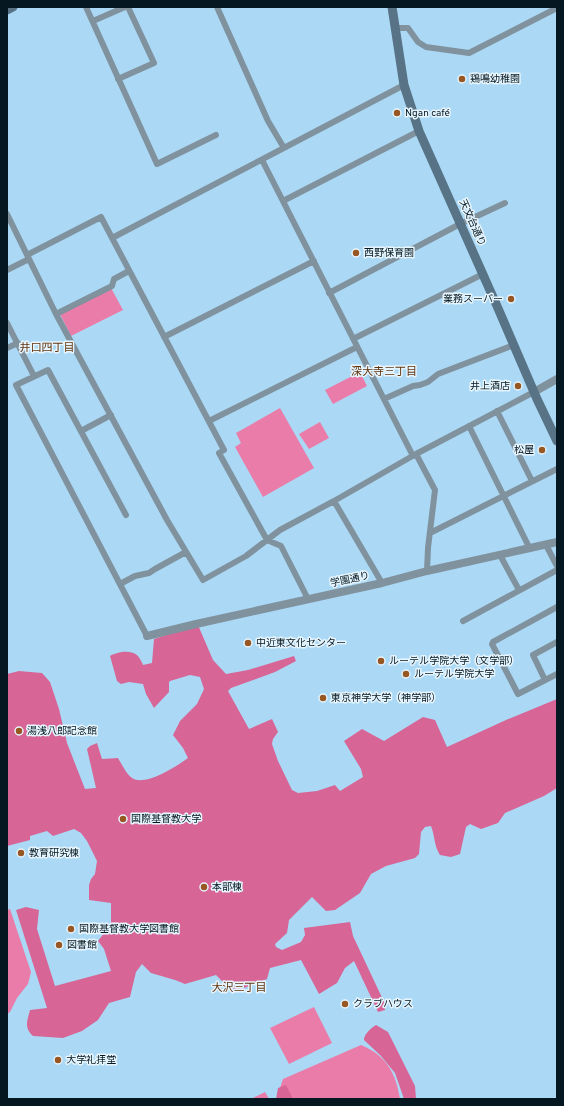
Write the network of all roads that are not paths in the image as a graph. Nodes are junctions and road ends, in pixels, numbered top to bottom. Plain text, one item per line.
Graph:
1 (13, 7) edge
2 (86, 7) edge
3 (127, 7) edge
4 (217, 7) edge
5 (392, 7) edge
6 (557, 8) edge
7 (7, 10) edge
8 (93, 21) junction
9 (395, 28) junction
10 (118, 79) junction
11 (404, 85) junction
12 (419, 131) junction
13 (216, 134) dead end
14 (284, 148) junction
15 (262, 160) junction
16 (283, 201) junction
17 (505, 203) dead end
18 (7, 214) edge
19 (460, 224) junction
20 (112, 238) junction
21 (28, 257) junction
22 (314, 261) junction
23 (7, 270) edge
24 (129, 271) junction
25 (483, 274) junction
26 (329, 293) junction
27 (56, 314) junction
28 (7, 323) edge
29 (164, 337) junction
30 (353, 340) junction
31 (18, 343) junction
32 (514, 345) junction
33 (357, 346) junction
34 (7, 348) edge
35 (34, 376) junction
36 (557, 379) edge
37 (534, 392) junction
38 (384, 399) junction
39 (497, 411) junction
40 (111, 415) junction
41 (209, 421) junction
42 (469, 426) junction
43 (81, 431) junction
44 (557, 441) edge
45 (414, 455) junction
46 (557, 469) edge
47 (532, 481) junction
48 (504, 496) junction
49 (334, 501) junction
50 (126, 515) dead end
51 (430, 533) junction
52 (267, 540) junction
53 (557, 542) edge
54 (546, 545) junction
55 (530, 548) junction
56 (186, 552) junction
57 (500, 555) junction
58 (557, 566) edge
59 (557, 570) edge
60 (427, 572) junction
61 (382, 583) junction
62 (120, 584) junction
63 (519, 590) junction
64 (308, 599) junction
65 (557, 607) edge
66 (464, 621) dead end
67 (147, 636) joint
68 (557, 642) edge
69 (557, 674) edge
70 (545, 680) junction

1 - 7 main road
2 - 8 street
3 - 8 street
3 - 10 street
4 - 14 street
5 - 9 main road, 天文台通り
6 - 9 street
8 - 10 street
9 - 11 main road, 天文台通り
10 - 13 street
11 - 12 main road, 天文台通り
11 - 14 street
12 - 16 street
12 - 19 main road, 天文台通り
14 - 15 street
15 - 16 street
15 - 20 street
16 - 22 street
17 - 19 street
18 - 21 street
19 - 25 main road, 天文台通り
19 - 26 street
20 - 21 street
20 - 24 street
21 - 23 street
21 - 27 street
22 - 26 street
22 - 29 street
24 - 27 street
24 - 29 street
25 - 30 street
25 - 32 main road, 天文台通り
26 - 30 street
27 - 40 street
28 - 31 street
29 - 41 street
30 - 33 street
31 - 34 street
31 - 35 street
32 - 37 main road, 天文台通り
32 - 38 street
33 - 38 street
33 - 41 street
35 - 43 street
35 - 62 street
36 - 37 street
37 - 39 street
37 - 44 main road, 天文台通り
38 - 45 street
39 - 42 street
39 - 47 street
40 - 43 street
40 - 56 street
41 - 52 street
42 - 45 street
42 - 48 street
43 - 50 street
45 - 49 street
45 - 51 street
46 - 47 street
47 - 48 street
48 - 51 street
48 - 55 street
49 - 52 street
49 - 61 street
51 - 60 street
52 - 56 street
52 - 64 street
53 - 54 street, 学園通り
54 - 55 street, 学園通り
54 - 58 street
55 - 57 street, 学園通り
56 - 62 street
57 - 60 street, 学園通り
57 - 63 street
59 - 63 street
60 - 61 street, 学園通り
61 - 64 street, 学園通り
62 - 67 street
63 - 66 street
64 - 67 street, 学園通り
65 - 70 street
68 - 70 street
69 - 70 street

